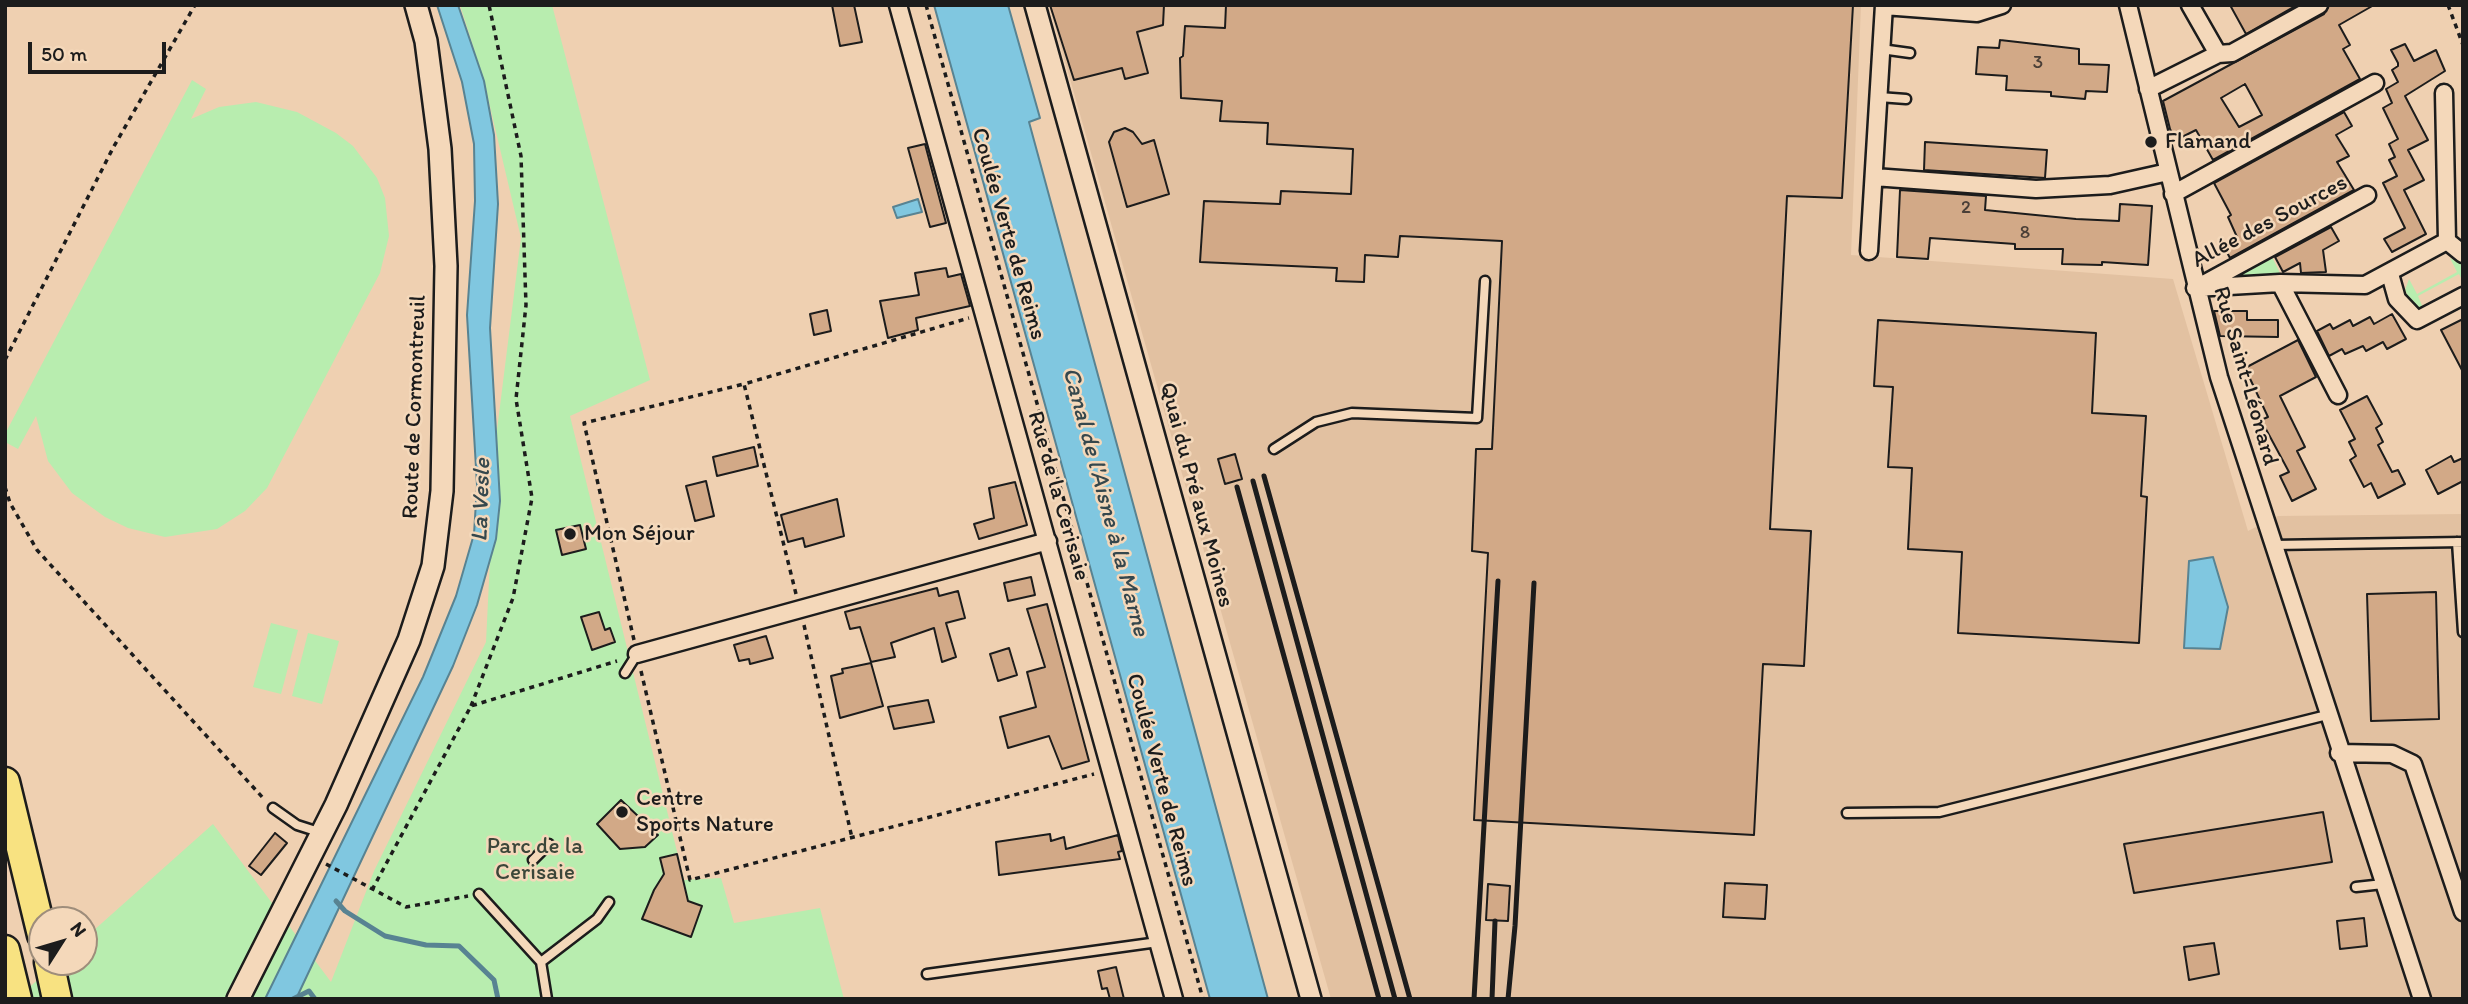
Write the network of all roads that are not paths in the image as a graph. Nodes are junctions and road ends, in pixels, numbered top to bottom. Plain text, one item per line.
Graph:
1 (416, 5) edge
2 (898, 5) edge
3 (1035, 5) edge
4 (2002, 5) edge
5 (2128, 5) edge
6 (2190, 5) edge
7 (2319, 5) edge
8 (1884, 6) edge
9 (1881, 49) junction
10 (1910, 53) dead end
11 (2218, 54) junction
12 (2375, 83) dead end
13 (2148, 89) junction
14 (2444, 93) dead end
15 (1879, 97) junction
16 (1906, 99) dead end
17 (2168, 172) junction
18 (1874, 177) junction
19 (2173, 194) junction
20 (2367, 195) dead end
21 (2447, 241) junction
22 (1869, 251) dead end
23 (2463, 254) edge
24 (2390, 274) junction
25 (1485, 281) dead end
26 (2280, 283) junction
27 (2195, 288) junction
28 (2463, 296) edge
29 (2338, 395) dead end
30 (1274, 449) dead end
31 (1048, 541) junction
32 (2460, 542) edge
33 (2273, 545) junction
34 (2463, 632) edge
35 (637, 654) joint
36 (625, 673) dead end
37 (2327, 715) junction
38 (2339, 753) junction
39 (5, 782) edge
40 (273, 808) road end
41 (1847, 813) dead end
42 (317, 842) junction
43 (549, 844) dead end
44 (533, 860) dead end
45 (2383, 884) junction
46 (2356, 887) dead end
47 (479, 894) road end
48 (609, 902) dead end
49 (35, 906) edge
50 (2463, 912) edge
51 (1158, 942) junction
52 (5, 950) edge
53 (541, 962) junction
54 (927, 974) dead end
55 (52, 976) edge
56 (17, 999) edge
57 (57, 999) edge
58 (238, 999) edge
59 (547, 999) edge
60 (1174, 999) edge
61 (1311, 999) edge
62 (2422, 999) edge

1 - 42 main road, Route de Cormontreuil
2 - 31 street, Rue de la Cerisaie
3 - 61 street, Quai du Pré aux Moines
4 - 8 street
5 - 13 street, Rue Saint-Léonard
6 - 11 street
7 - 11 street
8 - 9 street
9 - 10 lane
9 - 15 street
11 - 13 street
12 - 19 street
13 - 17 street, Rue Saint-Léonard
14 - 21 street
15 - 16 lane
15 - 18 street
17 - 18 street
17 - 19 street, Rue Saint-Léonard
18 - 22 street
19 - 27 street, Rue Saint-Léonard
20 - 27 street, Allée des Sources
21 - 23 street
21 - 24 street
24 - 26 street
24 - 28 street
25 - 30 lane
26 - 27 street
26 - 29 street
27 - 33 street, Rue Saint-Léonard
31 - 35 street
31 - 51 street, Rue de la Cerisaie
32 - 33 lane
32 - 34 lane
33 - 37 street, Rue Saint-Léonard
35 - 36 lane
37 - 38 street, Rue Saint-Léonard
37 - 41 lane
38 - 45 street, Rue Saint-Léonard
38 - 50 street
39 - 49 highway
40 - 42 lane
42 - 58 main road, Route de Cormontreuil
43 - 44 lane
45 - 46 lane
45 - 62 street, Rue Saint-Léonard
47 - 53 lane
48 - 53 lane
51 - 54 lane
51 - 60 street, Rue de la Cerisaie
52 - 56 highway
53 - 59 lane
55 - 57 highway

